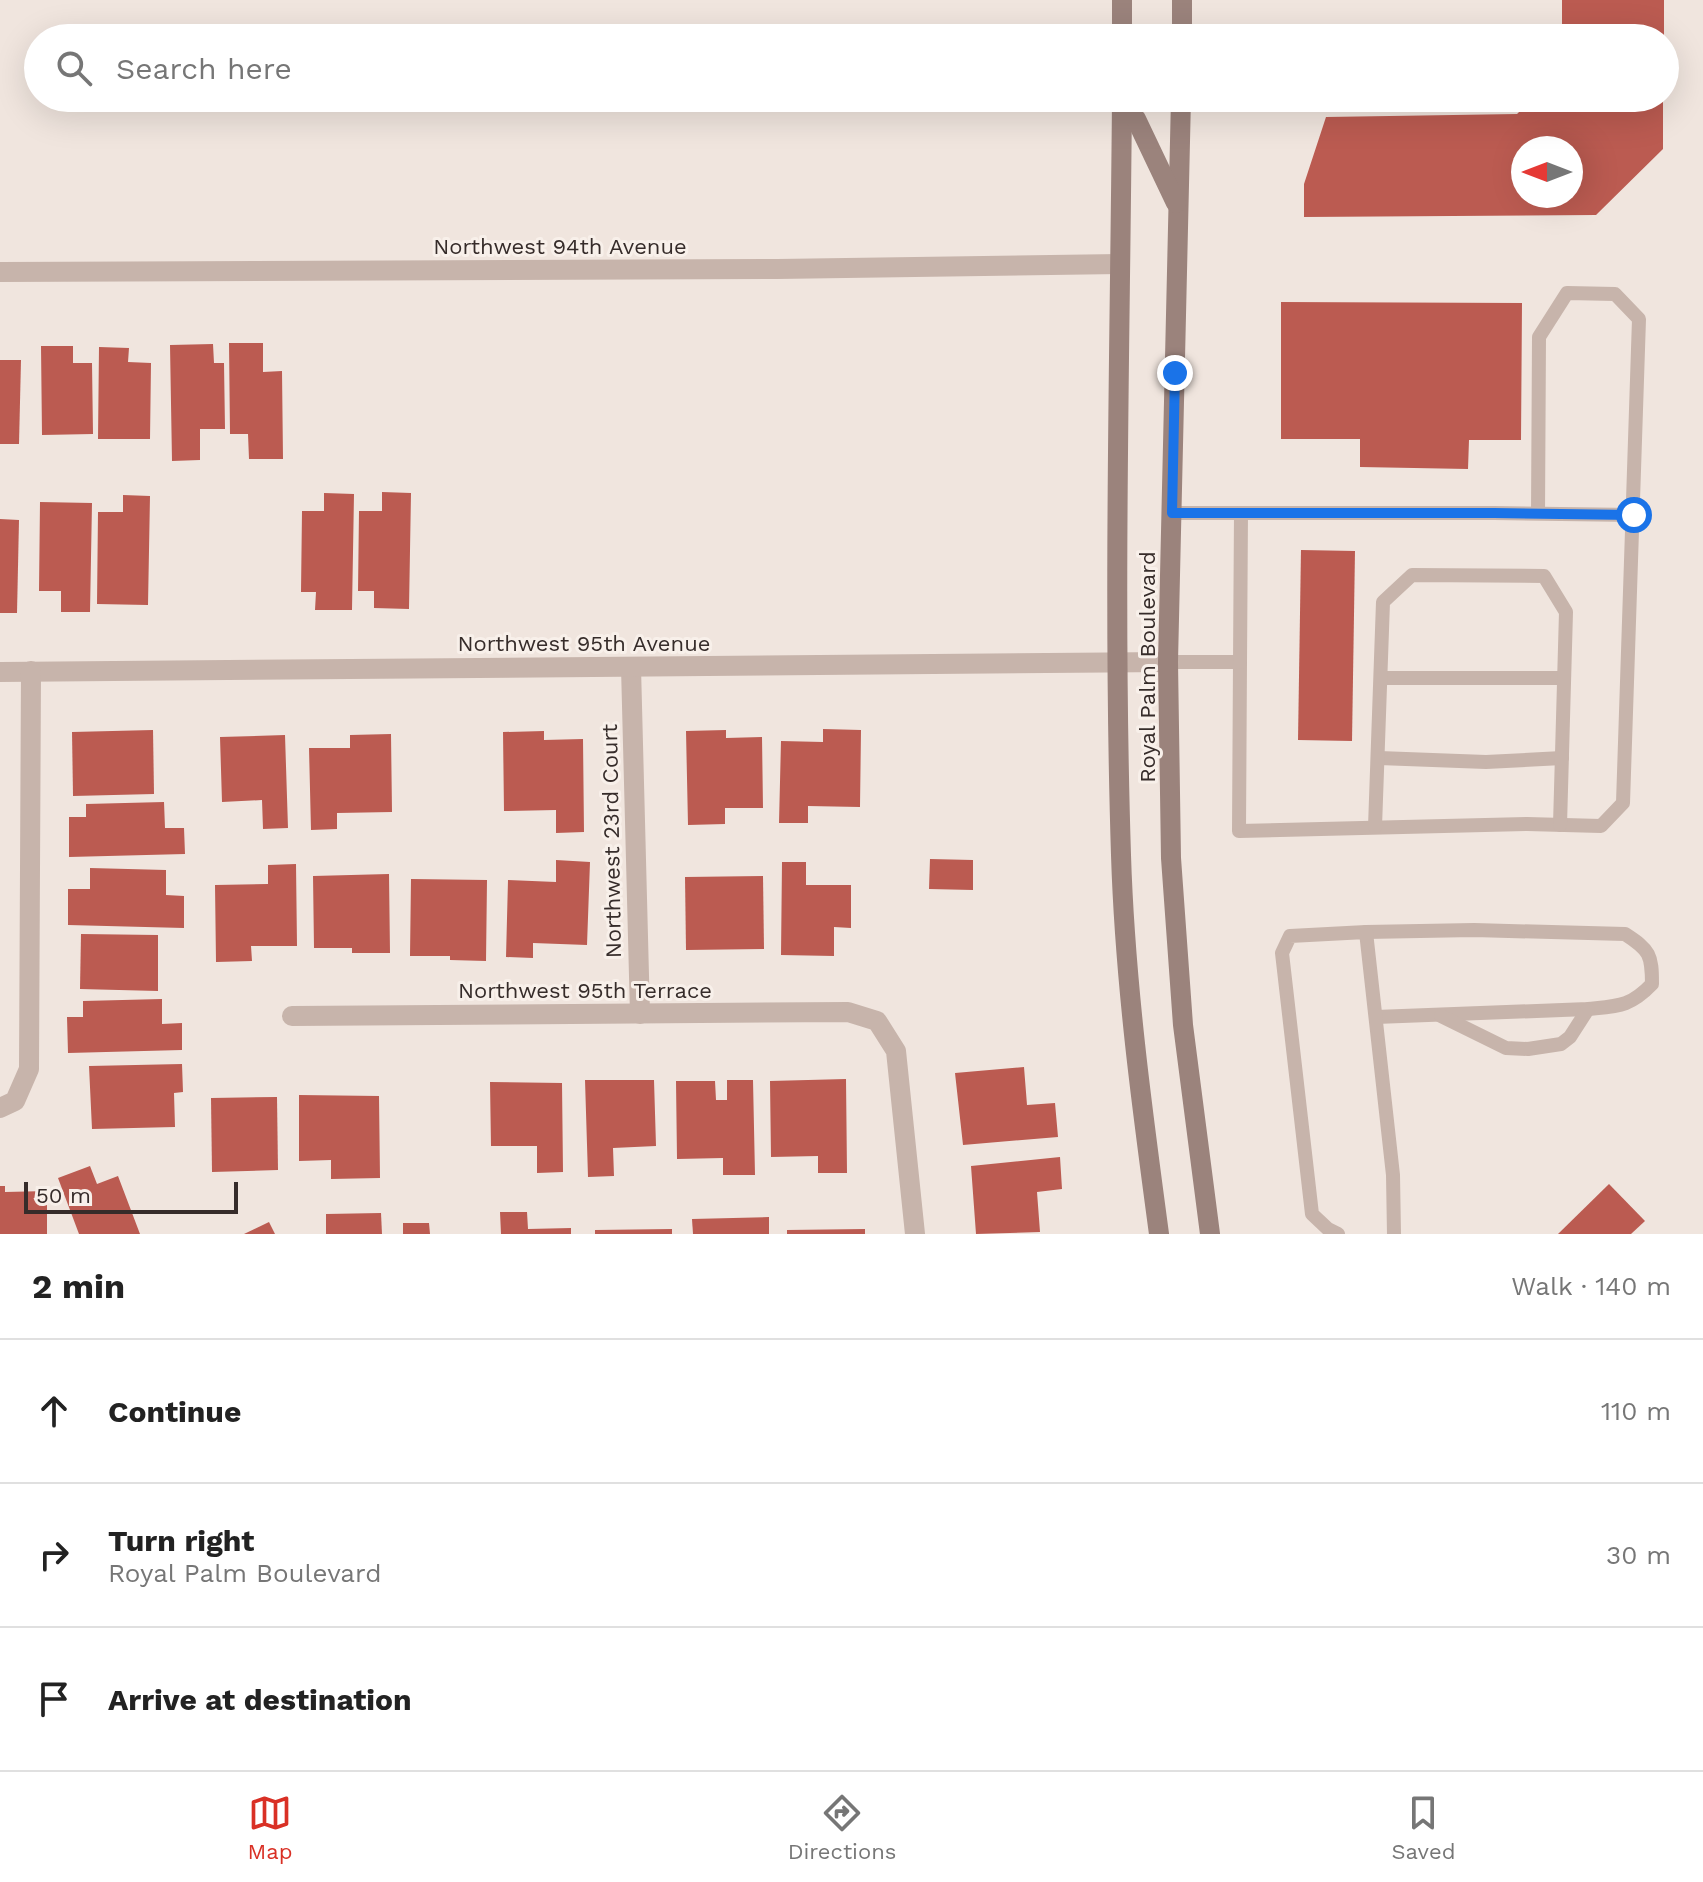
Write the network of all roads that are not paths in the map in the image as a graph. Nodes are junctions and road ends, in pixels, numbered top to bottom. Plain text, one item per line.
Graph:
1 (1122, 0) edge
2 (1182, 0) edge
3 (1122, 24) edge
4 (1182, 24) edge
5 (1115, 112) edge
6 (1128, 112) edge
7 (1181, 112) edge
8 (1179, 211) junction
9 (1120, 264) junction
10 (0, 272) edge
11 (1172, 513) junction
12 (1241, 513) junction
13 (1538, 513) junction
14 (1634, 515) junction
15 (1168, 662) junction
16 (1240, 662) junction
17 (1118, 663) junction
18 (631, 667) junction
19 (31, 671) junction
20 (0, 672) edge
21 (1381, 678) junction
22 (1564, 678) junction
23 (1379, 758) junction
24 (1562, 758) junction
25 (1560, 825) junction
26 (1375, 827) junction
27 (1366, 932) junction
28 (1588, 1009) junction
29 (640, 1014) junction
30 (1437, 1014) junction
31 (292, 1016) dead end
32 (1376, 1017) junction
33 (8, 1104) edge
34 (915, 1234) edge
35 (1159, 1234) edge
36 (1210, 1234) edge
37 (1338, 1234) edge
38 (1394, 1234) edge

1 - 3 main road
2 - 4 main road
5 - 9 main road, Royal Palm Boulevard
6 - 8 main road
7 - 8 main road, Royal Palm Boulevard
8 - 11 main road, Royal Palm Boulevard
9 - 10 street, Northwest 94th Avenue
9 - 17 main road, Royal Palm Boulevard
11 - 12 lane
11 - 15 main road, Royal Palm Boulevard
12 - 13 lane
12 - 16 lane
13 - 14 lane
13 - 14 lane
14 - 25 lane
15 - 16 lane
15 - 17 street, Northwest 95th Avenue
15 - 36 main road, Royal Palm Boulevard
16 - 26 lane
17 - 18 street, Northwest 95th Avenue
17 - 35 main road, Royal Palm Boulevard
18 - 19 street, Northwest 95th Avenue
18 - 29 street, Northwest 23rd Court
19 - 20 street, Northwest 95th Avenue
19 - 33 street
21 - 22 lane
21 - 22 lane
21 - 23 lane
22 - 24 lane
23 - 24 lane
23 - 26 lane
24 - 25 lane
25 - 26 lane
27 - 28 lane
27 - 32 lane
27 - 37 lane
28 - 30 lane
28 - 30 lane
29 - 31 street, Northwest 95th Terrace
29 - 34 street, Northwest 95th Terrace
30 - 32 lane
32 - 38 lane

